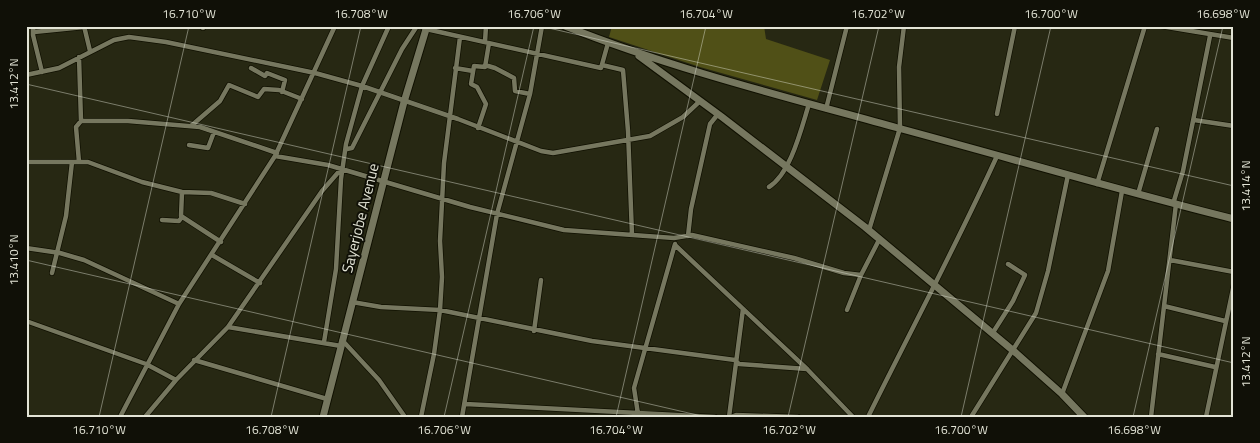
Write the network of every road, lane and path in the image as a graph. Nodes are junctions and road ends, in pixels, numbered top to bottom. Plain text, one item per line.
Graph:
1 (84, 26) edge
2 (335, 26) edge
3 (389, 26) edge
4 (417, 26) edge
5 (486, 26) edge
6 (542, 26) edge
7 (565, 26) edge
8 (847, 26) edge
9 (904, 26) edge
10 (1016, 26) edge
11 (1145, 26) edge
12 (1161, 26) edge
13 (425, 27) edge
14 (34, 29) edge
15 (1210, 36) junction
16 (460, 37) junction
17 (1234, 38) edge
18 (487, 43) junction
19 (608, 43) junction
20 (90, 51) junction
21 (535, 54) junction
22 (637, 54) junction
23 (79, 57) junction
24 (485, 65) junction
25 (602, 65) junction
26 (251, 68) dead end
27 (455, 68) junction
28 (473, 71) junction
29 (42, 72) junction
30 (315, 73) junction
31 (26, 75) edge
32 (362, 86) junction
33 (282, 92) junction
34 (380, 92) junction
35 (530, 94) junction
36 (302, 100) junction
37 (700, 101) junction
38 (404, 102) junction
39 (809, 104) junction
40 (826, 109) junction
41 (718, 114) junction
42 (997, 114) dead end
43 (448, 116) junction
44 (1194, 120) junction
45 (81, 121) junction
46 (191, 126) junction
47 (1234, 126) edge
48 (478, 128) junction
49 (900, 128) junction
50 (1156, 129) dead end
51 (214, 132) junction
52 (515, 141) junction
53 (628, 141) junction
54 (189, 145) dead end
55 (347, 149) junction
56 (276, 155) junction
57 (997, 156) junction
58 (26, 162) edge
59 (72, 162) junction
60 (79, 162) junction
61 (786, 167) junction
62 (342, 168) junction
63 (1068, 175) junction
64 (383, 182) junction
65 (1097, 184) junction
66 (769, 187) dead end
67 (1122, 191) junction
68 (182, 192) junction
69 (1138, 194) junction
70 (443, 199) junction
71 (246, 204) junction
72 (1174, 204) junction
73 (497, 214) junction
74 (182, 217) junction
75 (1234, 219) edge
76 (162, 220) dead end
77 (868, 230) junction
78 (632, 235) junction
79 (688, 236) junction
80 (674, 238) junction
81 (880, 240) junction
82 (220, 242) junction
83 (675, 245) junction
84 (26, 248) edge
85 (56, 252) junction
86 (212, 255) junction
87 (1170, 260) junction
88 (1008, 264) dead end
89 (1234, 272) edge
90 (52, 273) dead end
91 (861, 275) junction
92 (541, 280) dead end
93 (260, 283) junction
94 (1234, 284) edge
95 (933, 285) junction
96 (352, 302) junction
97 (178, 304) junction
98 (1164, 306) junction
99 (743, 309) junction
100 (440, 310) junction
101 (847, 310) dead end
102 (478, 318) junction
103 (26, 321) edge
104 (1226, 321) junction
105 (228, 327) junction
106 (534, 331) junction
107 (992, 334) junction
108 (324, 342) junction
109 (342, 343) junction
110 (645, 348) junction
111 (1012, 350) junction
112 (1158, 354) junction
113 (194, 360) junction
114 (735, 360) junction
115 (146, 364) junction
116 (1215, 367) junction
117 (806, 369) junction
118 (176, 380) junction
119 (1062, 394) junction
120 (327, 399) junction
121 (465, 404) junction
122 (638, 414) junction
123 (789, 416) edge
124 (120, 417) edge
125 (145, 417) edge
126 (323, 417) edge
127 (405, 417) edge
128 (421, 417) edge
129 (462, 417) edge
130 (715, 417) edge
131 (730, 417) edge
132 (798, 417) edge
133 (853, 417) edge
134 (868, 417) edge
135 (971, 417) edge
136 (1084, 417) edge
137 (1151, 417) edge
138 (1206, 417) edge

1 - 14 street
1 - 20 street
2 - 30 street
3 - 32 street
4 - 34 street
5 - 18 street
6 - 21 street
7 - 19 street
8 - 40 street
9 - 49 street
10 - 42 street
11 - 65 street
12 - 15 street
13 - 16 street
13 - 38 street, Sayerjobe Avenue
14 - 29 street
15 - 17 street
15 - 44 street
16 - 18 street
16 - 27 street
18 - 21 street
18 - 24 street
19 - 22 street
19 - 25 street
20 - 23 street
20 - 30 street
21 - 25 street
21 - 35 street
22 - 37 street
22 - 39 street
23 - 29 street
23 - 45 street
24 - 28 street
24 - 35 street
25 - 53 street
26 - 33 street
27 - 28 street
27 - 43 street
28 - 48 street
29 - 31 street
30 - 32 street
30 - 36 street
32 - 34 street
32 - 55 street
33 - 36 street
33 - 46 street
34 - 38 street
34 - 55 street
35 - 52 street
36 - 56 street
37 - 41 street
37 - 53 street
38 - 43 street
38 - 64 street, Sayerjobe Avenue
39 - 40 street
39 - 61 street
40 - 49 street
41 - 61 street
41 - 79 street
43 - 48 street
43 - 70 street
44 - 47 street
44 - 72 street
45 - 46 street
45 - 60 street
46 - 51 street
48 - 52 street
49 - 57 street
49 - 77 street
50 - 69 street
51 - 54 street
51 - 56 street
52 - 53 street
52 - 73 street
53 - 78 street
55 - 62 street
56 - 62 street
56 - 71 street
57 - 63 street
57 - 95 street
58 - 59 street
59 - 60 street
59 - 85 street
60 - 68 street
61 - 66 street
61 - 77 street
62 - 64 street
62 - 93 street
62 - 108 street
63 - 65 street
63 - 111 street
64 - 70 street
64 - 96 street, Sayerjobe Avenue
65 - 67 street
67 - 69 street
67 - 119 street
68 - 71 street
68 - 74 street
69 - 72 street
70 - 73 street
70 - 100 street
71 - 82 street
72 - 75 street
72 - 87 street
73 - 78 street
73 - 102 street
74 - 76 street
74 - 82 street
77 - 81 street
78 - 80 street
79 - 80 street
79 - 91 street
80 - 83 street
81 - 91 street
81 - 95 street
82 - 86 street
83 - 99 street
83 - 110 street
84 - 85 street
85 - 90 street
85 - 97 street
86 - 93 street
86 - 97 street
87 - 89 street
87 - 98 street
88 - 107 street
91 - 101 street
92 - 106 street
93 - 105 street
94 - 104 street
95 - 107 street
95 - 134 street
96 - 100 street
96 - 109 street, Sayerjobe Avenue
97 - 115 street
98 - 104 street
98 - 112 street
99 - 114 street
99 - 117 street
100 - 102 street
100 - 128 street
102 - 106 street
102 - 121 street
103 - 115 street
104 - 116 street
105 - 108 street
105 - 113 street
106 - 110 street
107 - 111 street
108 - 109 street
109 - 120 street, Sayerjobe Avenue
109 - 127 street
110 - 114 street
110 - 122 street
111 - 119 street
111 - 135 street
112 - 116 street
112 - 137 street
113 - 118 street
113 - 120 street
114 - 117 street
114 - 131 street
115 - 118 street
115 - 124 street
116 - 138 street
117 - 133 street
118 - 125 street
119 - 136 street
120 - 126 street, Sayerjobe Avenue
121 - 122 street
121 - 129 street
122 - 130 street
123 - 131 street
123 - 132 street

